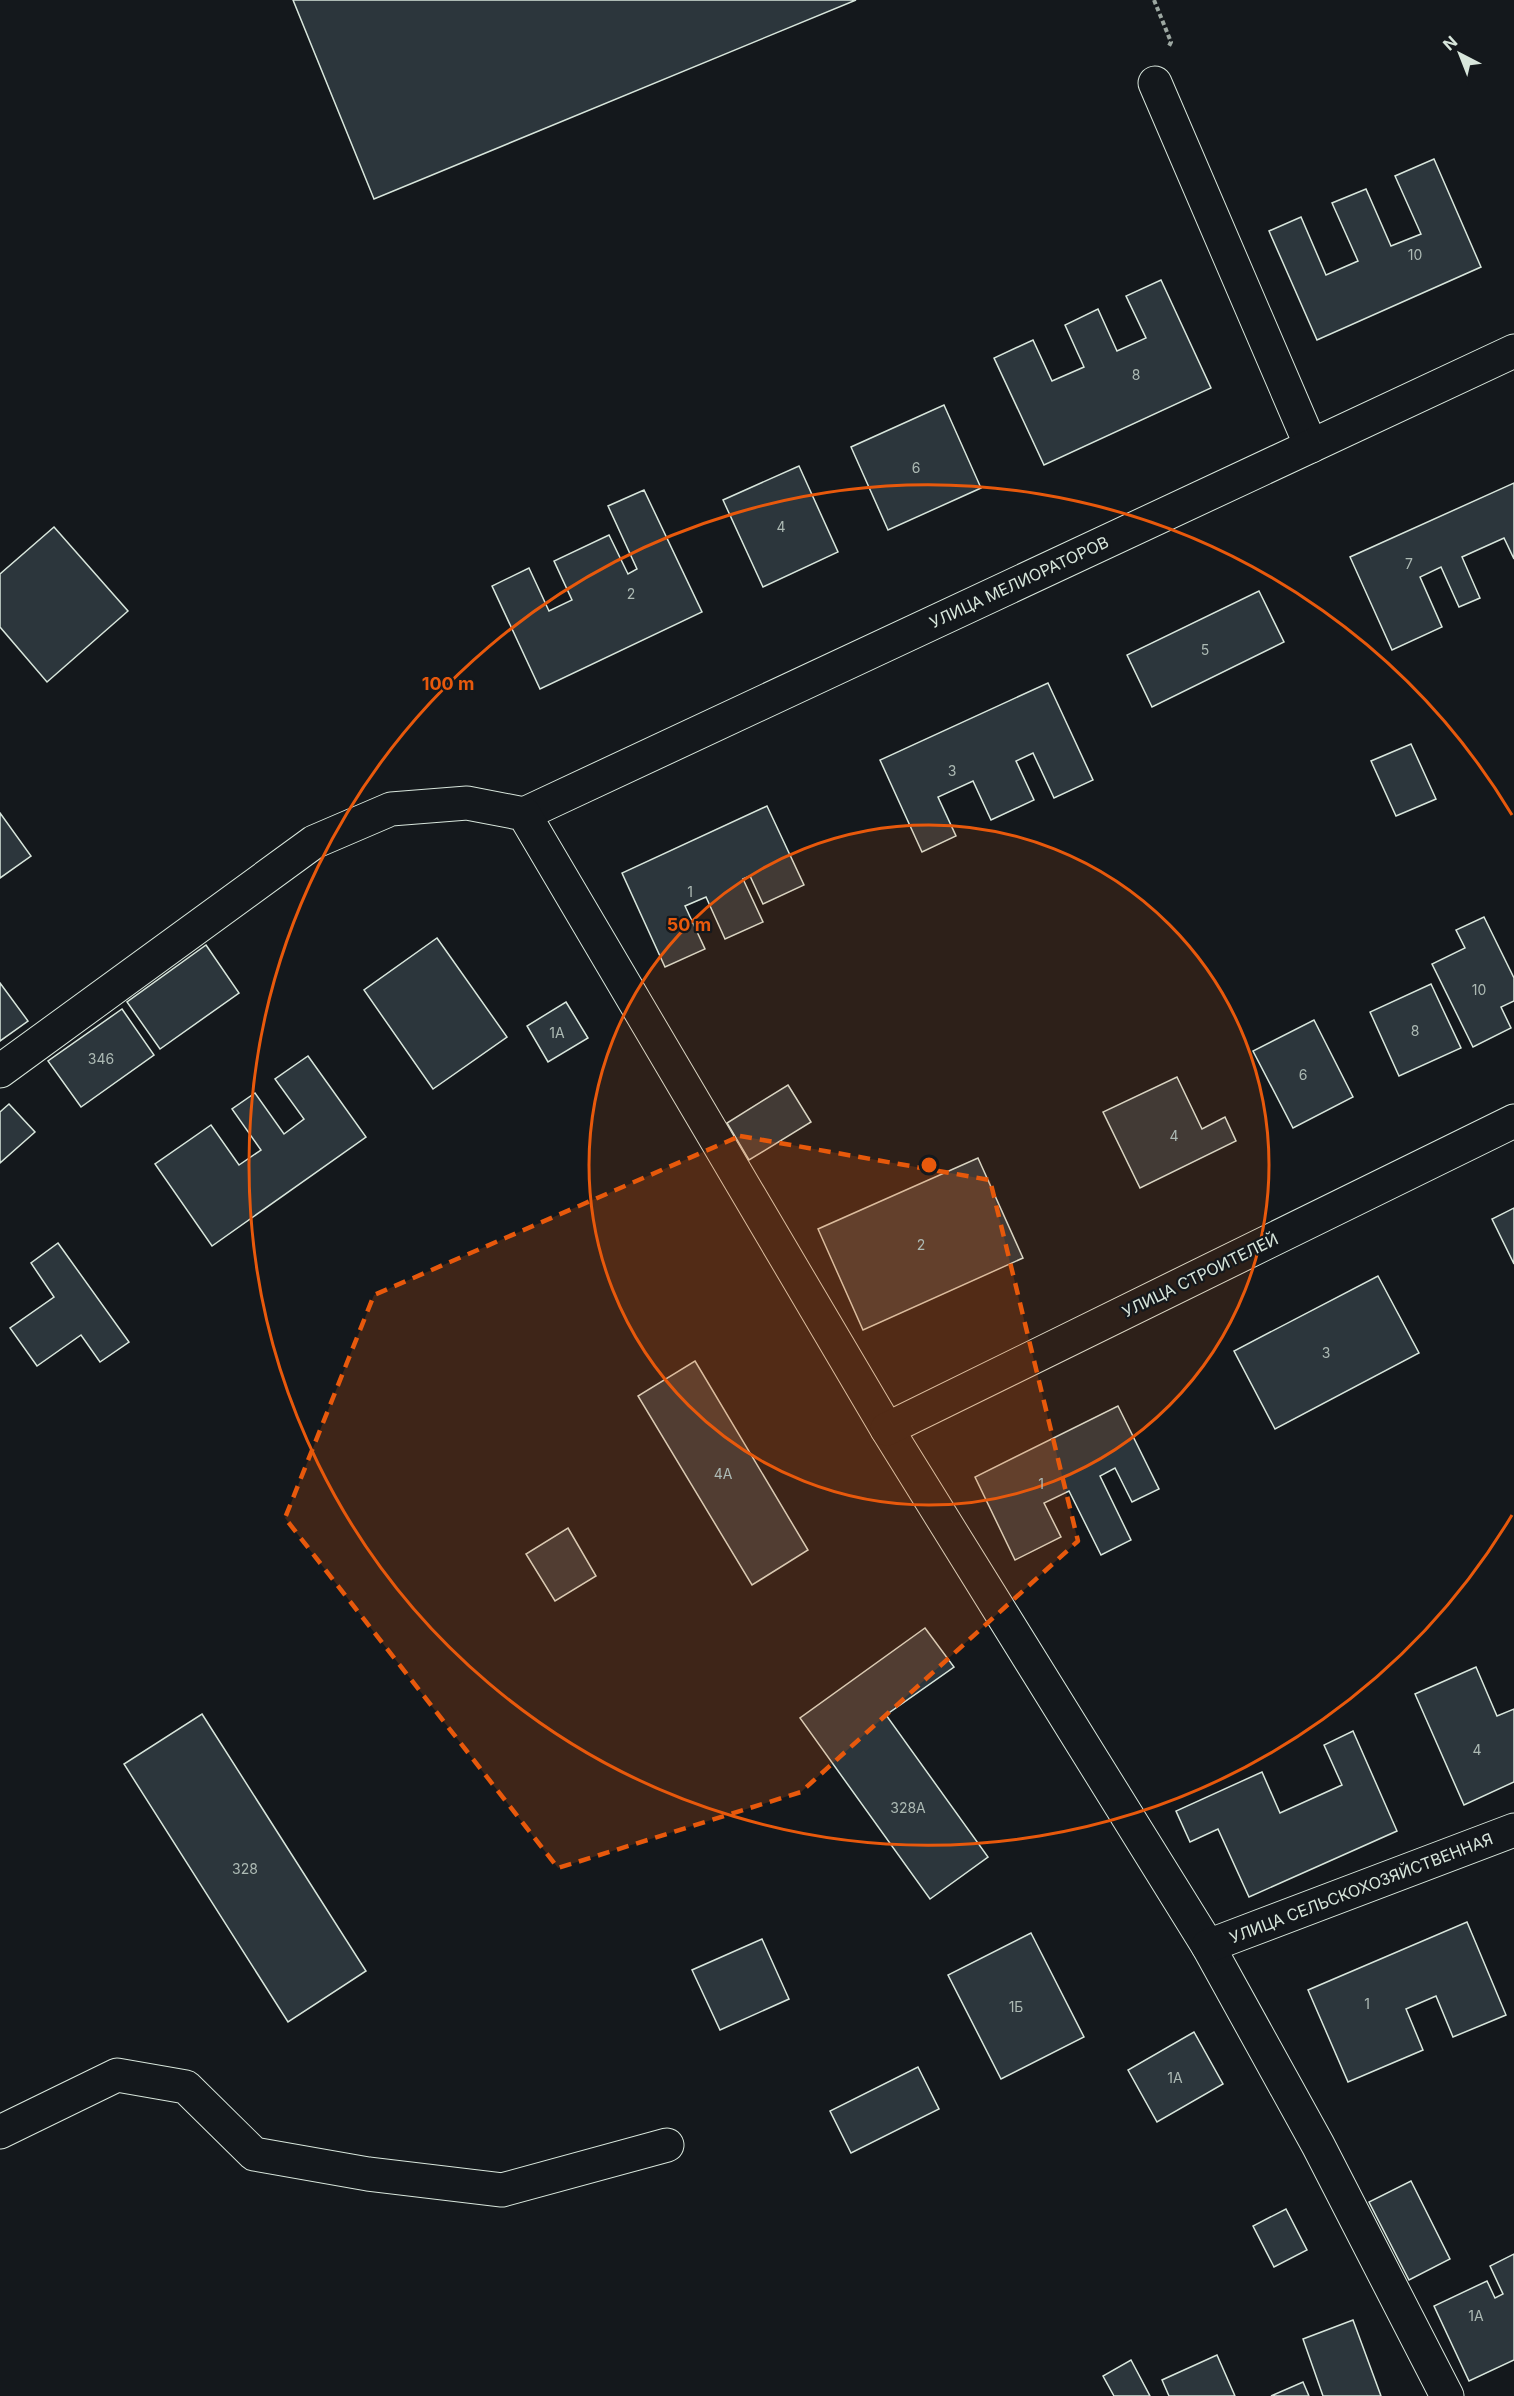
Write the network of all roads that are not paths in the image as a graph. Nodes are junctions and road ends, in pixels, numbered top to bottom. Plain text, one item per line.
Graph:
1 (1155, 83) dead end
2 (1514, 351) edge
3 (1311, 446) junction
4 (524, 814) junction
5 (0, 1071) edge
6 (1514, 1121) edge
7 (887, 1429) junction
8 (1514, 1830) edge
9 (1208, 1946) junction
10 (0, 2132) edge
11 (667, 2145) dead end
12 (1447, 2396) edge

1 - 3 street
2 - 3 street, УЛИЦА МЕЛИОРАТОРОВ
3 - 4 street, УЛИЦА МЕЛИОРАТОРОВ
4 - 5 street
4 - 7 street
6 - 7 street, УЛИЦА СТРОИТЕЛЕЙ
7 - 9 street
8 - 9 street, УЛИЦА СЕЛЬСКОХОЗЯЙСТВЕННАЯ
9 - 12 street
10 - 11 street

